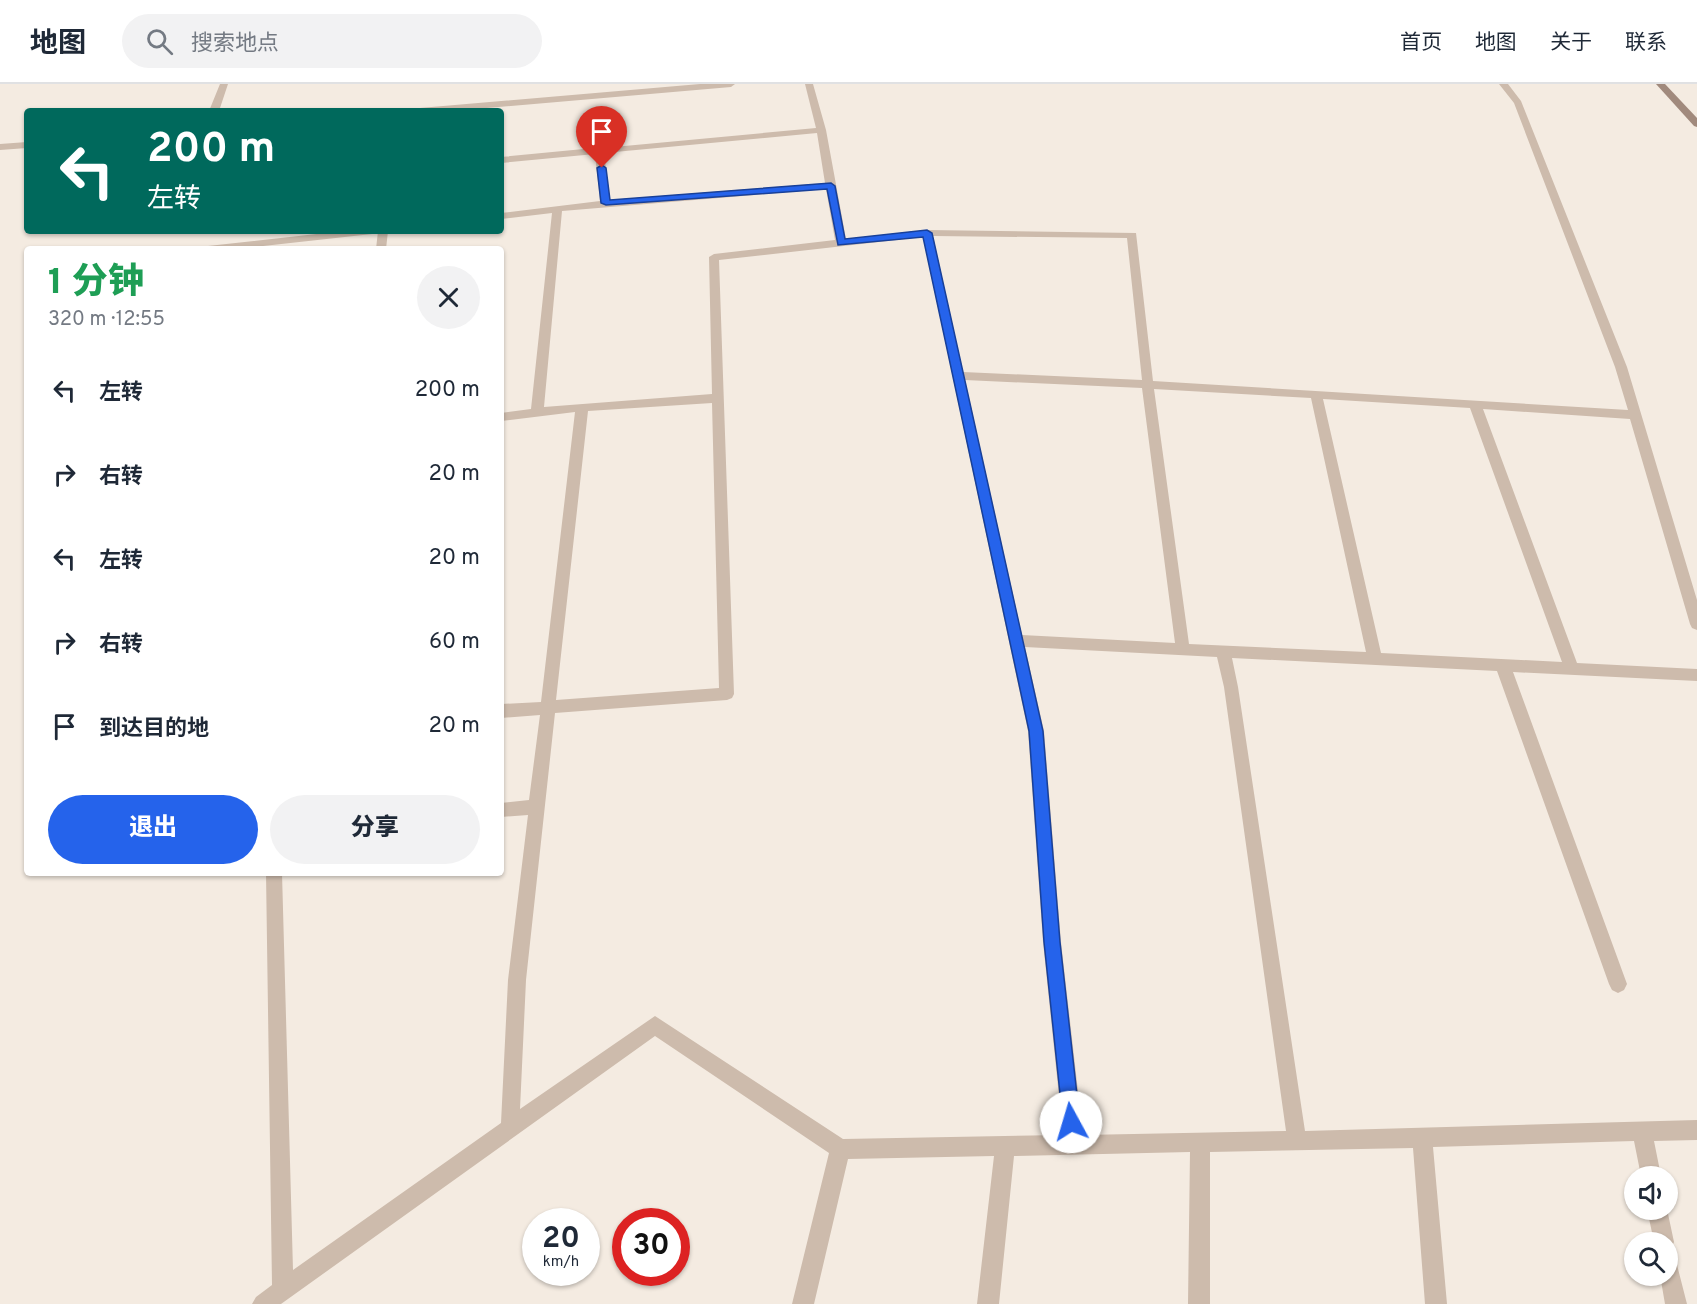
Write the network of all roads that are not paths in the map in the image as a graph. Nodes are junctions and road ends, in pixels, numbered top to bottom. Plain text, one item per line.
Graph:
1 (224, 84) edge
2 (730, 84) edge
3 (809, 84) edge
4 (1503, 84) edge
5 (1660, 84) edge
6 (665, 87) edge
7 (215, 108) edge
8 (451, 108) edge
9 (1697, 124) edge
10 (596, 125) dead end
11 (821, 130) junction
12 (24, 145) edge
13 (0, 147) edge
14 (600, 151) junction
15 (504, 160) edge
16 (831, 186) junction
17 (606, 203) junction
18 (557, 210) junction
19 (504, 216) edge
20 (927, 233) junction
21 (345, 234) edge
22 (841, 243) junction
23 (235, 246) edge
24 (959, 376) junction
25 (1148, 385) junction
26 (1316, 395) junction
27 (718, 398) junction
28 (1475, 405) junction
29 (582, 407) junction
30 (537, 412) junction
31 (1635, 415) junction
32 (504, 417) edge
33 (1697, 624) edge
34 (1017, 641) junction
35 (1183, 650) junction
36 (1223, 652) junction
37 (1375, 660) junction
38 (1503, 666) junction
39 (1572, 670) junction
40 (1697, 675) edge
41 (546, 708) junction
42 (504, 711) edge
43 (536, 807) junction
44 (504, 810) edge
45 (274, 876) edge
46 (1618, 984) dead end
47 (510, 1128) junction
48 (1697, 1130) edge
49 (1642, 1131) junction
50 (1422, 1138) junction
51 (1297, 1140) junction
52 (1200, 1142) junction
53 (1074, 1145) junction
54 (1005, 1146) junction
55 (840, 1149) junction
56 (1649, 1166) edge
57 (1672, 1286) edge
58 (283, 1290) junction
59 (263, 1304) edge
60 (803, 1304) edge
61 (988, 1304) edge
62 (1199, 1304) edge
63 (1436, 1304) edge
64 (1676, 1304) edge

1 - 7 street
2 - 6 street
3 - 11 street
4 - 31 street
5 - 9 main road
6 - 8 street
10 - 14 street
11 - 14 street
11 - 16 street
12 - 13 street
14 - 15 street
14 - 17 street
16 - 17 street
16 - 22 street
17 - 18 street
18 - 19 street
18 - 30 street
20 - 22 street
20 - 24 street
20 - 25 street
21 - 23 street
22 - 27 street
24 - 25 street
24 - 34 street
25 - 26 street
25 - 35 street
26 - 28 street
26 - 37 street
27 - 29 street
27 - 41 street
28 - 31 street
28 - 39 street
29 - 30 street
29 - 41 street
30 - 32 street
31 - 33 street
34 - 35 street
34 - 53 street
35 - 36 street
36 - 37 street
36 - 51 street
37 - 38 street
38 - 39 street
38 - 46 street
39 - 40 street
41 - 42 street
41 - 43 street
43 - 44 street
43 - 47 street
45 - 58 street
47 - 55 street
47 - 58 street
48 - 49 street
49 - 50 street
49 - 56 street
50 - 51 street
50 - 63 street
51 - 52 street
52 - 53 street
52 - 62 street
53 - 54 street
54 - 55 street
54 - 61 street
55 - 60 street
57 - 64 street
58 - 59 street

